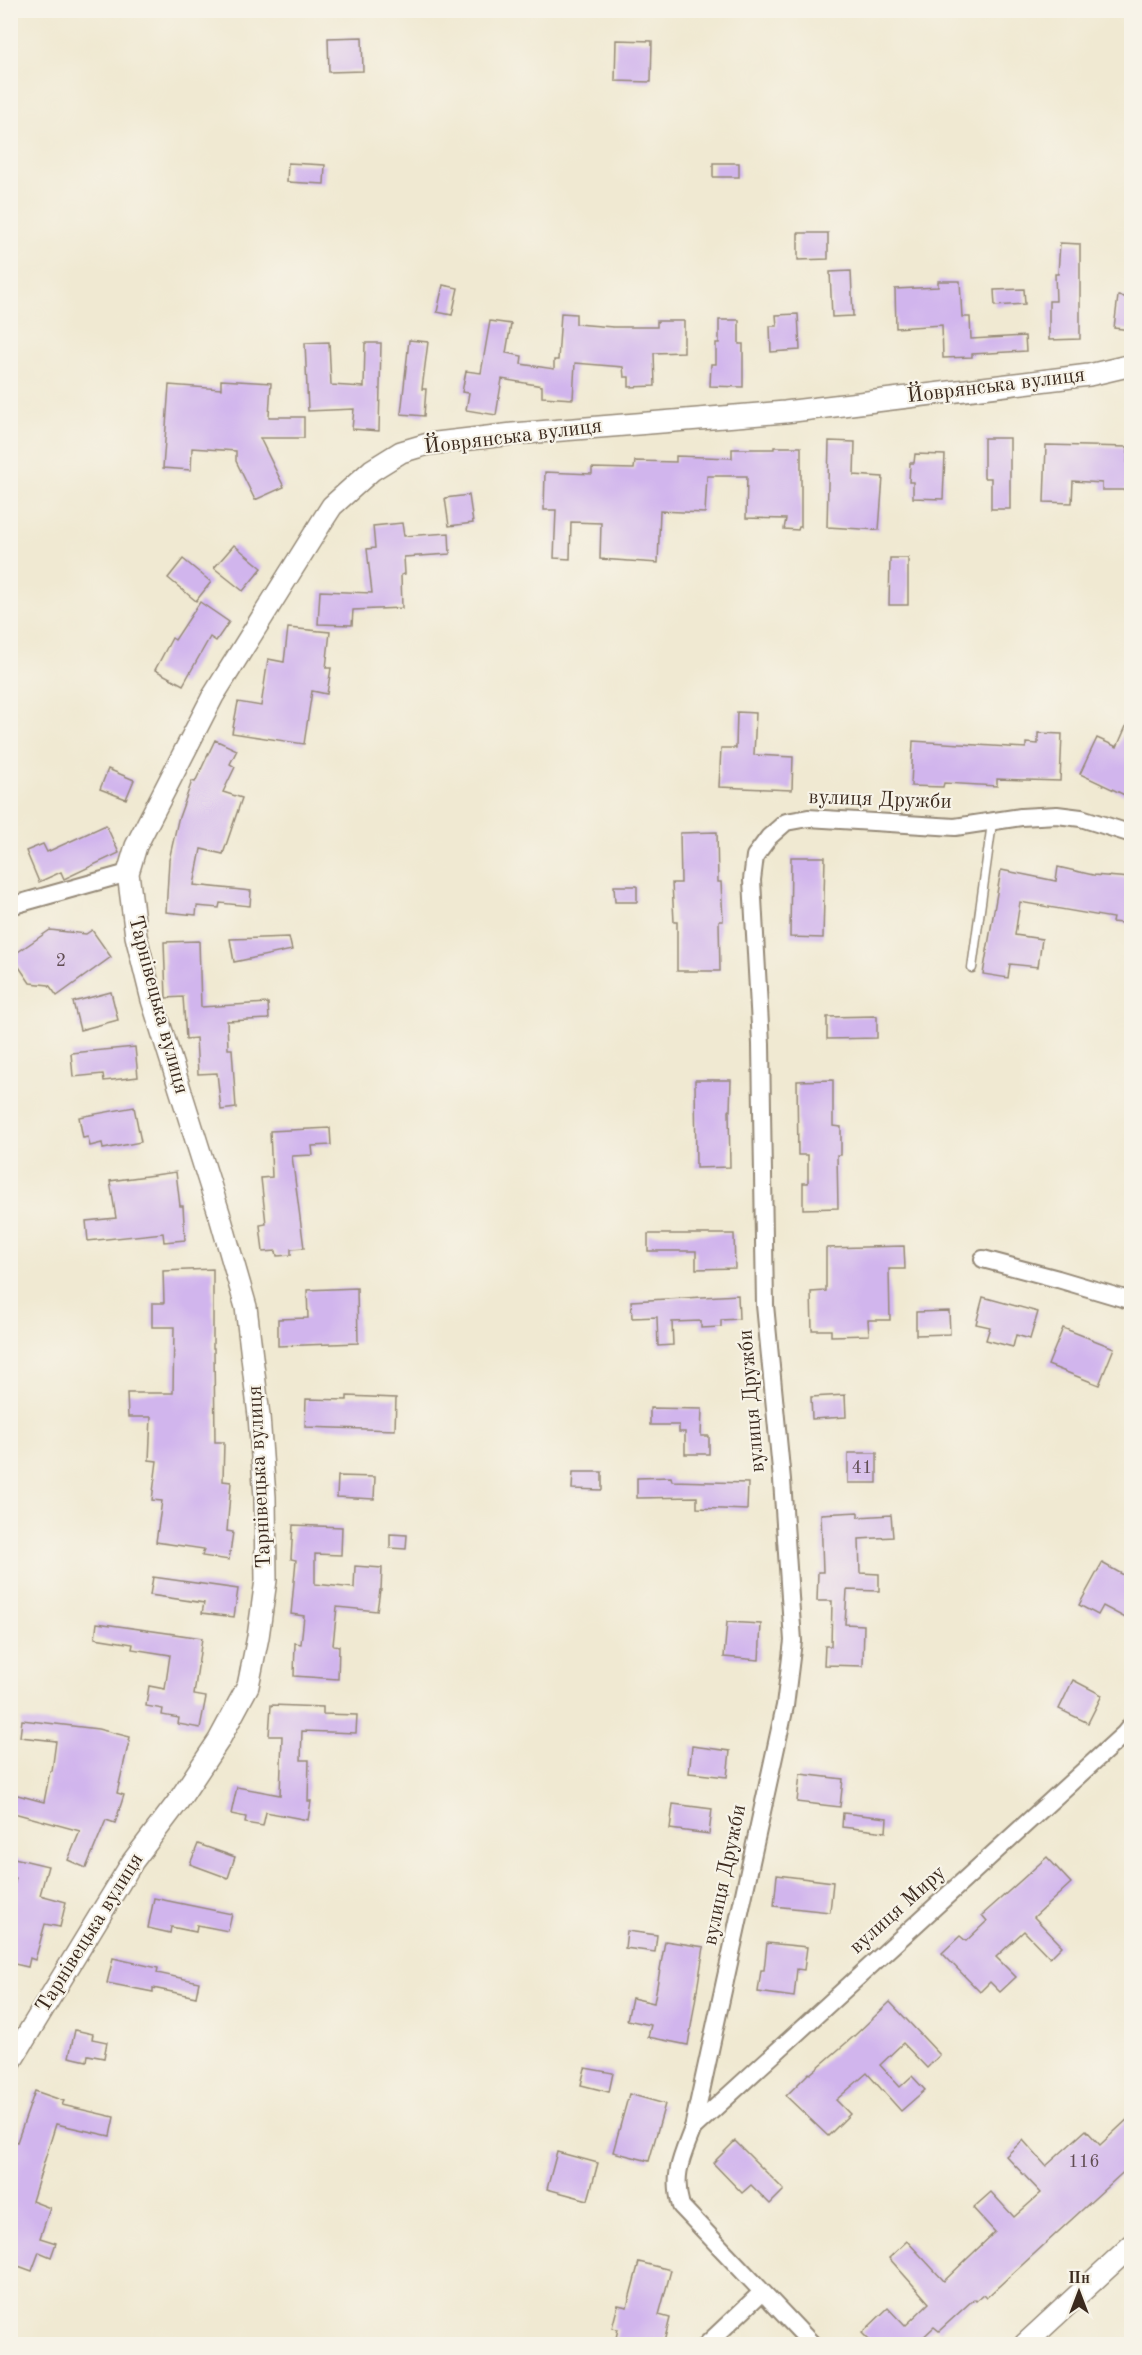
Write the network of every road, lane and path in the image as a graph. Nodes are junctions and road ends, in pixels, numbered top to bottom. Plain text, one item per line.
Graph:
1 (1131, 365) edge
2 (992, 823) junction
3 (1131, 834) edge
4 (128, 873) junction
5 (10, 906) edge
6 (972, 968) dead end
7 (983, 1259) dead end
8 (1131, 1301) edge
9 (1131, 1724) edge
10 (10, 2063) edge
11 (693, 2128) junction
12 (1131, 2245) edge
13 (762, 2292) junction
14 (707, 2344) edge
15 (813, 2344) edge
16 (1025, 2344) edge

1 - 4 street, Йоврянська вулиця
2 - 3 street, вулиця Дружби
2 - 6 lane
2 - 11 street, вулиця Дружби
4 - 5 street
4 - 10 street, Тарнівецька вулиця
7 - 8 street
9 - 11 street, вулиця Миру
11 - 13 street, вулиця Дружби
12 - 16 street
13 - 14 street
13 - 15 street, вулиця Дружби

